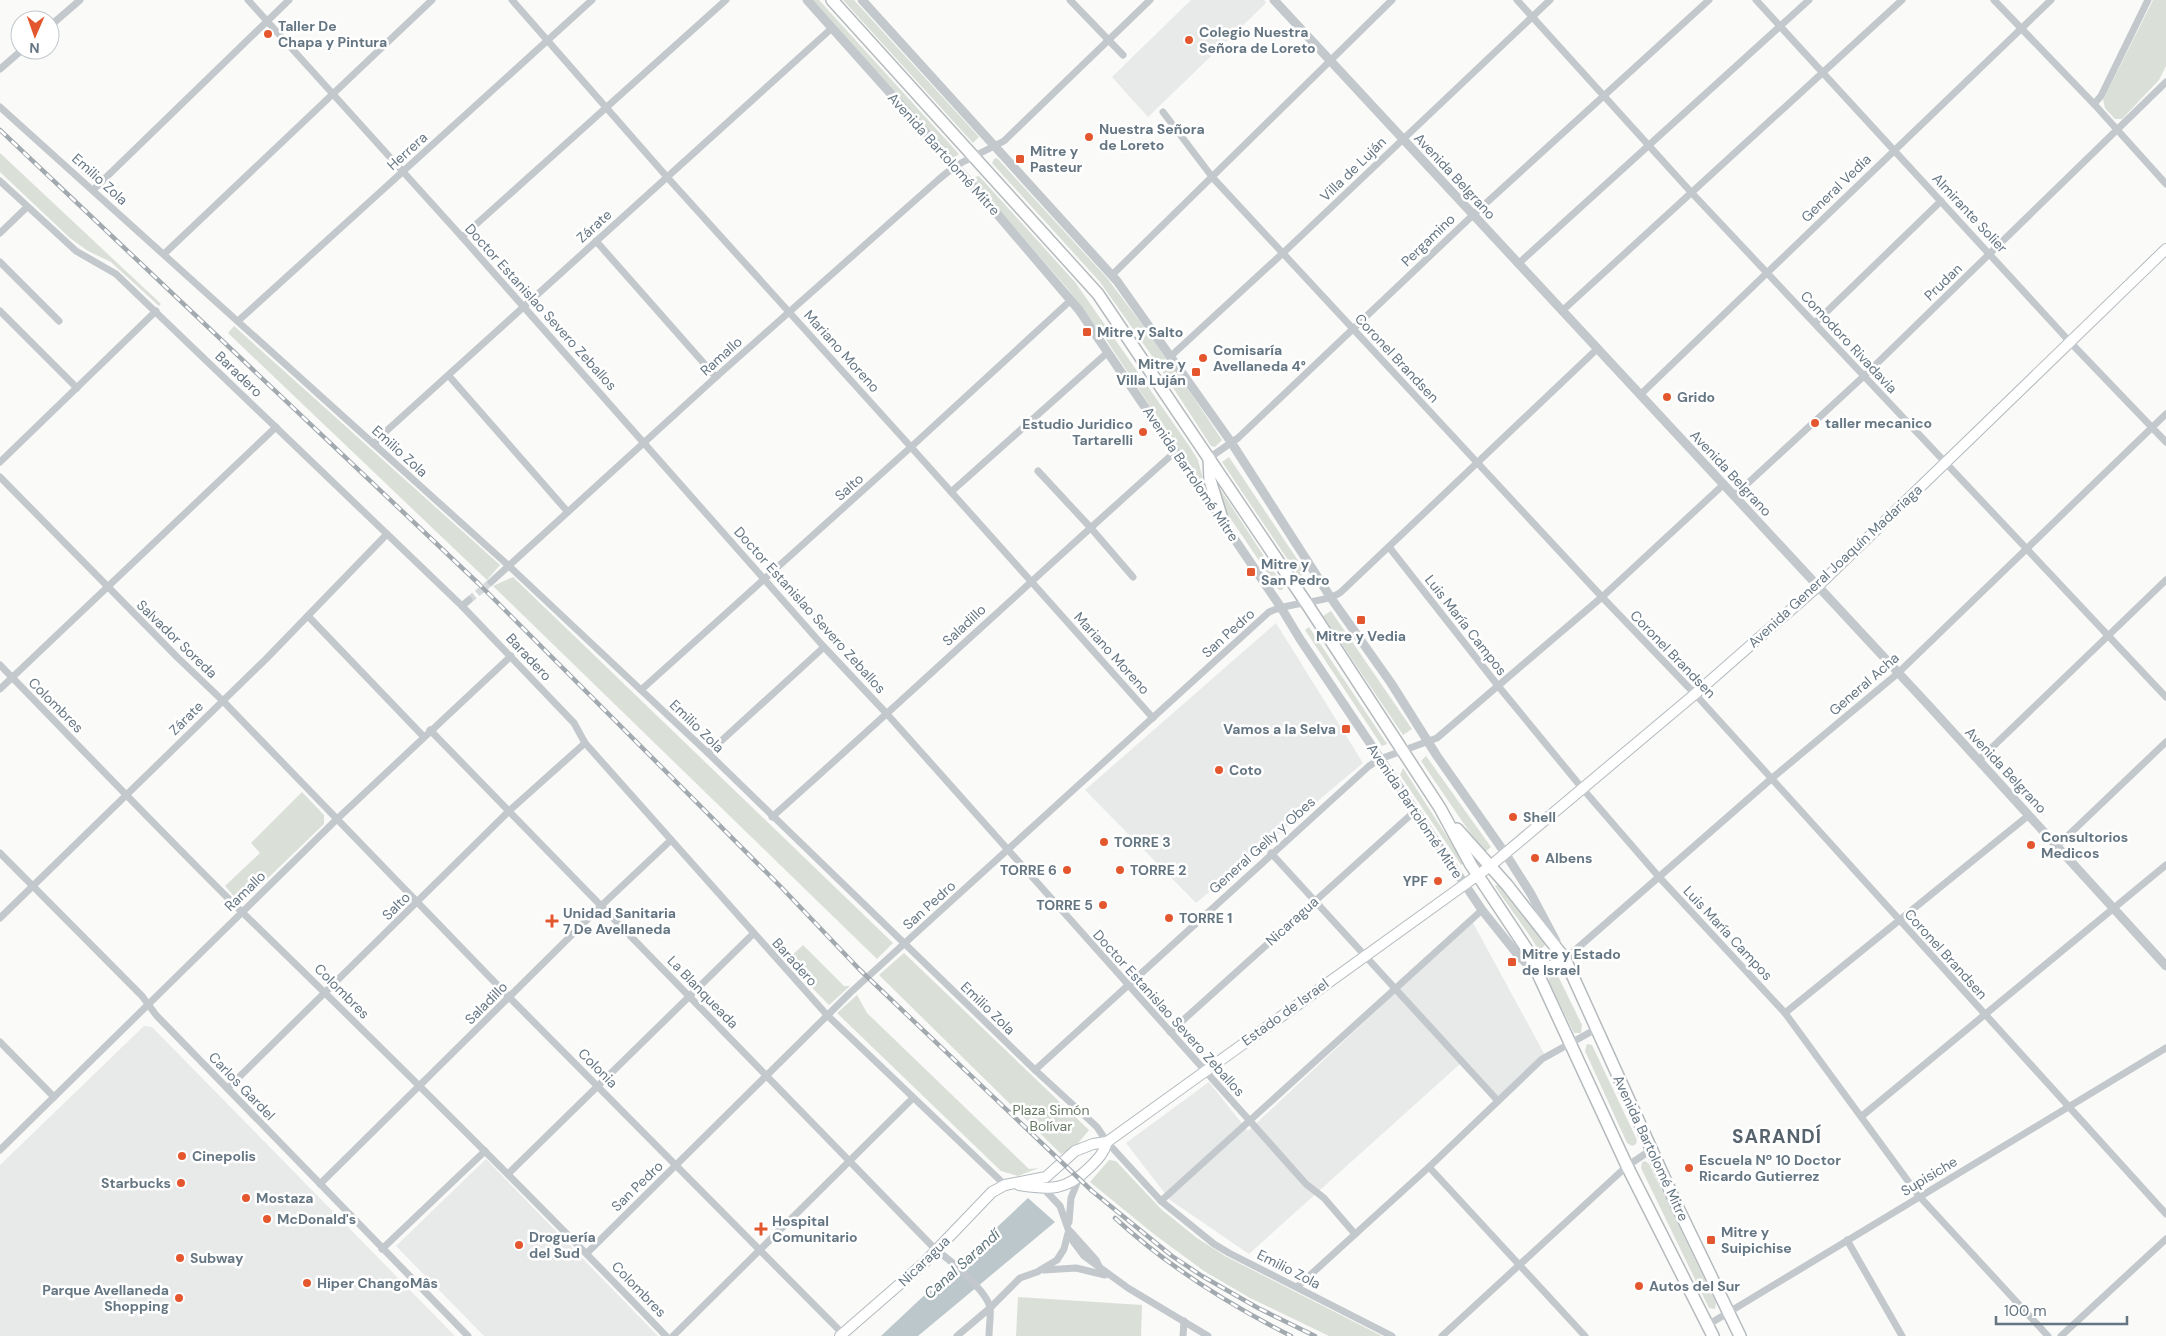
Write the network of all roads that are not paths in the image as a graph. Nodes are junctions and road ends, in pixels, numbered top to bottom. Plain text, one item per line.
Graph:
1 (80, 0) edge
2 (248, 0) edge
3 (289, 0) edge
4 (432, 0) edge
5 (512, 0) edge
6 (592, 0) edge
7 (726, 0) edge
8 (807, 0) edge
9 (832, 0) edge
10 (862, 0) edge
11 (1070, 0) edge
12 (1150, 0) edge
13 (1274, 0) edge
14 (1392, 0) edge
15 (1517, 0) edge
16 (1550, 0) edge
17 (1709, 0) edge
18 (1756, 0) edge
19 (1809, 0) edge
20 (1902, 0) edge
21 (1994, 0) edge
22 (2051, 0) edge
23 (2148, 0) edge
24 (60, 17) edge
25 (1532, 17) junction
26 (267, 21) junction
27 (1781, 26) junction
28 (832, 28) junction
29 (2020, 28) junction
30 (548, 40) junction
31 (1109, 40) junction
32 (1123, 55) dead end
33 (10, 60) edge
34 (1330, 62) junction
35 (0, 69) edge
36 (1822, 73) junction
37 (2166, 82) edge
38 (334, 94) junction
39 (1603, 96) junction
40 (2094, 104) junction
41 (0, 107) edge
42 (608, 108) junction
43 (1163, 112) dead end
44 (2117, 130) junction
45 (1402, 140) junction
46 (1648, 146) junction
47 (995, 147) junction
48 (1894, 150) junction
49 (974, 157) junction
50 (956, 166) junction
51 (402, 172) junction
52 (667, 177) junction
53 (1213, 178) junction
54 (0, 181) edge
55 (2166, 184) edge
56 (94, 189) junction
57 (1690, 192) junction
58 (1942, 201) junction
59 (28, 207) junction
60 (1473, 215) junction
61 (0, 233) edge
62 (462, 237) junction
63 (596, 241) junction
64 (2166, 249) edge
65 (1283, 253) junction
66 (1990, 253) junction
67 (164, 254) junction
68 (0, 262) edge
69 (1518, 264) junction
70 (1766, 272) junction
71 (1112, 275) junction
72 (1070, 300) junction
73 (524, 306) junction
74 (0, 311) edge
75 (1562, 311) junction
76 (156, 312) junction
77 (790, 312) junction
78 (59, 321) dead end
79 (238, 321) junction
80 (1815, 323) junction
81 (1353, 330) junction
82 (2070, 342) junction
83 (1596, 350) junction
84 (1108, 352) junction
85 (1172, 356) junction
86 (448, 376) junction
87 (1864, 376) junction
88 (716, 377) junction
89 (77, 388) junction
90 (1640, 395) junction
91 (2166, 414) edge
92 (276, 427) junction
93 (2152, 427) junction
94 (1231, 442) junction
95 (2166, 442) edge
96 (644, 443) junction
97 (374, 444) junction
98 (912, 447) junction
99 (1175, 452) junction
100 (1209, 458) junction
101 (0, 462) edge
102 (1477, 462) junction
103 (1946, 462) junction
104 (1038, 471) dead end
105 (0, 477) edge
106 (1723, 485) junction
107 (951, 492) junction
108 (1734, 496) junction
109 (567, 511) junction
110 (1223, 522) junction
111 (1090, 527) junction
112 (387, 534) junction
113 (1389, 547) junction
114 (2026, 549) junction
115 (509, 566) junction
116 (1133, 577) dead end
117 (765, 579) junction
118 (1031, 580) junction
119 (2166, 580) edge
120 (491, 582) tunnel mouth
121 (107, 587) junction
122 (1817, 587) junction
123 (1331, 598) junction
124 (1602, 598) junction
125 (469, 600) tunnel mouth
126 (1305, 601) junction
127 (462, 606) junction
128 (1280, 606) junction
129 (308, 616) junction
130 (2108, 637) junction
131 (824, 647) junction
132 (511, 656) junction
133 (0, 666) edge
134 (1897, 674) junction
135 (12, 678) junction
136 (1499, 686) junction
137 (0, 689) edge
138 (641, 690) junction
139 (1695, 694) junction
140 (2166, 697) edge
141 (222, 700) junction
142 (887, 714) junction
143 (1153, 718) junction
144 (430, 730) junction
145 (424, 736) junction
146 (1429, 742) junction
147 (2166, 742) edge
148 (585, 744) junction
149 (1401, 751) junction
150 (708, 754) junction
151 (1380, 759) junction
152 (1979, 760) junction
153 (1771, 779) junction
154 (1582, 788) junction
155 (127, 794) junction
156 (1440, 808) junction
157 (509, 811) junction
158 (1415, 811) junction
159 (2029, 815) junction
160 (772, 817) junction
161 (336, 819) junction
162 (671, 840) junction
163 (2057, 846) junction
164 (1008, 850) junction
165 (0, 853) edge
166 (1271, 853) junction
167 (1505, 854) junction
168 (2166, 865) edge
169 (1489, 867) junction
170 (1478, 874) junction
171 (1659, 877) junction
172 (1464, 884) junction
173 (32, 886) junction
174 (1315, 900) junction
175 (418, 902) junction
176 (602, 904) junction
177 (1482, 910) junction
178 (2114, 910) junction
179 (242, 911) junction
180 (0, 918) edge
181 (1899, 920) junction
182 (753, 934) junction
183 (904, 944) junction
184 (1526, 948) junction
185 (1365, 955) junction
186 (1565, 959) junction
187 (2166, 966) edge
188 (1538, 976) junction
189 (1127, 984) junction
190 (1394, 989) junction
191 (326, 992) junction
192 (689, 996) junction
193 (509, 997) junction
194 (148, 1004) junction
195 (1785, 1013) junction
196 (827, 1015) junction
197 (1985, 1016) junction
198 (1596, 1029) junction
199 (1170, 1032) junction
200 (0, 1042) edge
201 (1570, 1042) junction
202 (2166, 1048) edge
203 (1034, 1070) junction
204 (1204, 1071) junction
205 (766, 1075) junction
206 (420, 1085) junction
207 (598, 1086) junction
208 (228, 1088) junction
209 (54, 1097) junction
210 (913, 1098) junction
211 (1498, 1101) junction
212 (2068, 1107) junction
213 (1862, 1116) junction
214 (1250, 1121) junction
215 (1108, 1142) junction
216 (0, 1150) edge
217 (1651, 1150) junction
218 (485, 1151) junction
219 (850, 1162) junction
220 (676, 1165) junction
221 (1627, 1166) junction
222 (1429, 1167) junction
223 (508, 1174) junction
224 (1079, 1178) junction
225 (320, 1184) junction
226 (1007, 1184) junction
227 (1044, 1188) junction
228 (1919, 1196) junction
229 (1161, 1201) junction
230 (2166, 1214) edge
231 (1069, 1229) junction
232 (1355, 1234) junction
233 (2166, 1239) edge
234 (1847, 1240) junction
235 (382, 1249) junction
236 (760, 1249) junction
237 (936, 1250) junction
238 (587, 1253) junction
239 (1519, 1264) junction
240 (1037, 1272) junction
241 (1114, 1279) junction
242 (1297, 1287) junction
243 (990, 1308) junction
244 (1728, 1313) junction
245 (1184, 1321) junction
246 (1706, 1326) junction
247 (842, 1335) edge
248 (468, 1336) edge
249 (666, 1336) edge
250 (673, 1336) edge
251 (957, 1336) edge
252 (989, 1336) edge
253 (1183, 1336) edge
254 (1208, 1336) edge
255 (1392, 1336) edge
256 (1442, 1336) edge
257 (1585, 1336) edge
258 (1713, 1336) edge
259 (1740, 1336) edge
260 (1902, 1336) edge
261 (2048, 1336) edge
262 (2062, 1336) edge

1 - 24 street
2 - 26 street, Doctor Estanislao Severo Zeballos
3 - 26 street
4 - 38 street
5 - 30 street, Mariano Moreno
6 - 30 street, Herrera
7 - 42 street
8 - 28 street, Avenida Bartolomé Mitre
9 - 49 main road, Avenida Bartolomé Mitre
10 - 47 street, Avenida Bartolomé Mitre
11 - 31 street
12 - 31 street, Ramallo
13 - 34 street, Avenida Belgrano
14 - 34 street
15 - 25 street, Comodoro Rivadavia
16 - 25 street, Villa de Luján
17 - 39 street, Pergamino
18 - 27 street, Almirante Solier
19 - 27 street
20 - 36 street
21 - 29 street
22 - 29 street, General Vedia
23 - 40 street
25 - 39 street, Comodoro Rivadavia
25 - 45 street, Villa de Luján
26 - 38 street, Doctor Estanislao Severo Zeballos
26 - 56 street
27 - 36 street, Almirante Solier
27 - 46 street
28 - 50 street, Avenida Bartolomé Mitre
28 - 52 street, Zárate
29 - 40 street
29 - 48 street, General Vedia
30 - 42 street, Mariano Moreno
30 - 51 street, Herrera
31 - 32 street
31 - 47 street, Ramallo
33 - 35 street
34 - 45 street, Avenida Belgrano
34 - 53 street
36 - 48 street, Almirante Solier
36 - 57 street
37 - 44 street, Prudan
38 - 51 street, Doctor Estanislao Severo Zeballos
38 - 67 street
39 - 46 street, Comodoro Rivadavia
39 - 60 street, Pergamino
40 - 44 street
41 - 56 street, Emilio Zola
42 - 52 street, Mariano Moreno
42 - 62 street
43 - 53 street, Coronel Brandsen
44 - 55 street
44 - 66 street, Prudan
45 - 60 street, Avenida Belgrano
45 - 65 street, Villa de Luján
46 - 57 street, Comodoro Rivadavia
46 - 69 street
47 - 49 street, Ramallo
47 - 71 street, Avenida Bartolomé Mitre
48 - 58 street, Almirante Solier
48 - 70 street, General Vedia
49 - 50 street, Ramallo
49 - 100 main road, Avenida Bartolomé Mitre
50 - 72 street, Avenida Bartolomé Mitre
50 - 77 street, Ramallo
51 - 62 street, Doctor Estanislao Severo Zeballos
51 - 79 street, Herrera
52 - 63 street, Zárate
52 - 77 street, Mariano Moreno
53 - 65 street, Coronel Brandsen
53 - 71 street
54 - 59 street, Baradero
56 - 67 street, Emilio Zola
57 - 70 street, Comodoro Rivadavia
57 - 75 street
58 - 66 street, Almirante Solier
58 - 80 street
59 - 61 street
59 - 76 street, Baradero
60 - 69 street, Avenida Belgrano
60 - 81 street, Pergamino
62 - 73 street, Doctor Estanislao Severo Zeballos
63 - 73 street, Zárate
63 - 88 street
64 - 82 main road, Avenida General Joaquín Madariaga
65 - 81 street, Coronel Brandsen
65 - 85 street, Villa de Luján
66 - 82 street, Almirante Solier
66 - 87 street, Prudan
67 - 79 street, Emilio Zola
68 - 78 street
69 - 75 street, Avenida Belgrano
70 - 80 street, Comodoro Rivadavia
70 - 90 street, General Vedia
71 - 85 street, Avenida Bartolomé Mitre
72 - 84 street, Avenida Bartolomé Mitre
72 - 98 street, Salto
73 - 86 street, Zárate
73 - 96 street, Doctor Estanislao Severo Zeballos
74 - 89 street
75 - 83 street, Avenida Belgrano
76 - 89 street
76 - 92 street, Baradero
77 - 88 street, Ramallo
77 - 98 street, Mariano Moreno
79 - 97 street, Emilio Zola
80 - 87 street, Comodoro Rivadavia
81 - 94 street, Pergamino
81 - 102 street, Coronel Brandsen
82 - 93 street, Almirante Solier
82 - 103 main road, Avenida General Joaquín Madariaga
83 - 90 street, Avenida Belgrano
83 - 102 street
84 - 99 street, Avenida Bartolomé Mitre
84 - 107 street
85 - 94 street, Avenida Bartolomé Mitre
86 - 97 street, Zárate
86 - 109 street
87 - 103 street, Comodoro Rivadavia
87 - 108 street, Prudan
88 - 96 street, Ramallo
89 - 101 street
90 - 106 street, Avenida Belgrano
91 - 93 street, General Acha
92 - 112 street, Baradero
92 - 121 street
93 - 95 street, Almirante Solier
93 - 114 street, General Acha
94 - 100 street, Pergamino
94 - 123 street, Avenida Bartolomé Mitre
96 - 109 street, Ramallo
96 - 117 street, Doctor Estanislao Severo Zeballos
97 - 115 street, Emilio Zola
98 - 107 street, Mariano Moreno
98 - 117 street, Salto
99 - 110 street, Avenida Bartolomé Mitre
99 - 111 street, Saladillo
100 - 110 main road
100 - 126 main road, Avenida Bartolomé Mitre
102 - 113 street
102 - 124 street, Coronel Brandsen
103 - 114 street, Comodoro Rivadavia
103 - 122 main road, Avenida General Joaquín Madariaga
104 - 111 street
105 - 121 street, Salvador Soreda
106 - 108 street, Avenida Belgrano
106 - 124 street
107 - 118 street, Mariano Moreno
108 - 122 street, Avenida Belgrano
109 - 115 street, Ramallo
110 - 128 street, Avenida Bartolomé Mitre
111 - 116 street
111 - 118 street, Saladillo
112 - 127 street, Baradero
112 - 129 street, Zárate
113 - 123 street
113 - 136 street, Luis María Campos
114 - 130 street, Comodoro Rivadavia
114 - 134 street, General Acha
115 - 120 street, Ramallo
115 - 138 street, Emilio Zola
117 - 131 street, Doctor Estanislao Severo Zeballos
117 - 138 street, Salto
118 - 142 street, Saladillo
118 - 143 street, Mariano Moreno
119 - 130 street
121 - 135 street
121 - 141 street, Salvador Soreda
122 - 134 street, Avenida Belgrano
122 - 139 main road, Avenida General Joaquín Madariaga
123 - 126 street
123 - 146 street, Avenida Bartolomé Mitre
124 - 136 street
124 - 139 street, Coronel Brandsen
125 - 127 street
126 - 128 street, San Pedro
126 - 149 main road, Avenida Bartolomé Mitre
127 - 132 street, Baradero
128 - 143 street, San Pedro
128 - 151 street, Avenida Bartolomé Mitre
129 - 141 street, Zárate
129 - 145 street
130 - 140 street, Comodoro Rivadavia
130 - 152 street
131 - 142 street, Doctor Estanislao Severo Zeballos
131 - 150 street
132 - 144 street, Ramallo
132 - 148 street, Baradero
133 - 135 street, Colombres
134 - 152 street, Avenida Belgrano
134 - 153 street, General Acha
135 - 137 street
135 - 155 street, Colombres
136 - 146 street
136 - 154 street, Luis María Campos
138 - 150 street, Emilio Zola
139 - 153 street, Coronel Brandsen
139 - 154 main road, Avenida General Joaquín Madariaga
141 - 155 street, Zárate
141 - 161 street, Salvador Soreda
142 - 160 street, Saladillo
142 - 164 street, Doctor Estanislao Severo Zeballos
143 - 164 street, San Pedro
144 - 145 street, Ramallo
144 - 157 street, La Blanqueada
145 - 161 street, Ramallo
146 - 149 street
146 - 167 street, Avenida Bartolomé Mitre
147 - 163 street
148 - 157 street, Salto
148 - 162 street, Baradero
149 - 151 street, General Gelly y Obes
149 - 156 main road, Avenida Bartolomé Mitre
150 - 160 street, Emilio Zola
151 - 158 street, Avenida Bartolomé Mitre
151 - 166 street, General Gelly y Obes
152 - 159 street, Avenida Belgrano
153 - 171 street, General Acha
153 - 181 street, Coronel Brandsen
154 - 167 main road, Avenida General Joaquín Madariaga
154 - 171 street, Luis María Campos
155 - 173 street, Zárate
155 - 179 street, Colombres
156 - 169 main road, Avenida Bartolomé Mitre
156 - 170 main road, Avenida Bartolomé Mitre
157 - 175 street, Salto
157 - 176 street, La Blanqueada
158 - 172 street, Avenida Bartolomé Mitre
158 - 174 street, Nicaragua
159 - 163 street, Avenida Belgrano
159 - 181 street
160 - 183 street, Emilio Zola
161 - 175 street, Colonia
161 - 179 street, Ramallo
162 - 176 street, Saladillo
162 - 182 street, Baradero
163 - 178 street, Avenida Belgrano
164 - 183 street, San Pedro
164 - 189 street, Doctor Estanislao Severo Zeballos
165 - 173 street, Carlos Gardel
166 - 174 street
166 - 189 street, General Gelly y Obes
167 - 169 main road, Avenida General Joaquín Madariaga
167 - 186 street, Avenida Bartolomé Mitre
168 - 178 street
169 - 170 main road, Avenida General Joaquín Madariaga
169 - 186 main road, Avenida Bartolomé Mitre
170 - 172 main road, Avenida General Joaquín Madariaga
170 - 184 main road, Avenida Bartolomé Mitre
171 - 186 street, General Acha
171 - 195 street, Luis María Campos
172 - 177 street, Avenida Bartolomé Mitre
172 - 185 main road, Estado de Israel
173 - 180 street, Zárate
173 - 194 street, Carlos Gardel
174 - 185 street
174 - 199 street, Nicaragua
175 - 191 street, Salto
175 - 193 street, Colonia
176 - 192 street, La Blanqueada
176 - 193 street, Saladillo
177 - 188 street, Avenida Bartolomé Mitre
177 - 190 street
178 - 187 street, Avenida Belgrano
178 - 197 street
179 - 191 street, Colombres
179 - 194 street, Ramallo
181 - 195 street
181 - 197 street, Coronel Brandsen
182 - 192 street
182 - 196 street, Baradero
183 - 196 street, San Pedro
183 - 203 street, Emilio Zola
184 - 186 main road
184 - 188 main road, Avenida Bartolomé Mitre
185 - 190 street
185 - 204 main road, Estado de Israel
186 - 198 main road, Avenida Bartolomé Mitre
188 - 201 main road, Avenida Bartolomé Mitre
189 - 199 street, Doctor Estanislao Severo Zeballos
189 - 203 street, General Gelly y Obes
190 - 211 street
190 - 214 street
191 - 206 street, Colombres
191 - 208 street, Salto
192 - 205 street, La Blanqueada
192 - 207 street
193 - 206 street, Saladillo
193 - 207 street, Colonia
194 - 208 street, Carlos Gardel
194 - 209 street, Ramallo
195 - 213 street, Luis María Campos
196 - 205 street, San Pedro
196 - 210 street, Baradero
197 - 212 street, Coronel Brandsen
197 - 213 street
198 - 201 street
198 - 217 main road, Avenida Bartolomé Mitre
199 - 204 street, Doctor Estanislao Severo Zeballos
200 - 209 street
201 - 211 street
201 - 221 main road, Avenida Bartolomé Mitre
202 - 212 street, Supisiche
203 - 215 street, Emilio Zola
204 - 214 street, Doctor Estanislao Severo Zeballos
204 - 215 main road, Estado de Israel
205 - 219 street, La Blanqueada
205 - 220 street, San Pedro
206 - 218 street, Colombres
206 - 225 street, Saladillo
207 - 220 street, Colonia
207 - 223 street
208 - 225 street, Carlos Gardel
209 - 216 street, Ramallo
210 - 219 street
210 - 226 street, Baradero
211 - 222 street
212 - 228 street, Supisiche
212 - 230 street, Coronel Brandsen
213 - 228 street, Luis María Campos
214 - 229 street
214 - 232 street, Doctor Estanislao Severo Zeballos
215 - 224 main road, Estado de Israel
215 - 226 main road, Estado de Israel
215 - 229 street, Emilio Zola
217 - 221 street
217 - 244 main road, Avenida Bartolomé Mitre
218 - 223 street, Colombres
218 - 235 street
219 - 236 street
219 - 237 street, La Blanqueada
220 - 236 street, Colonia
220 - 238 street, San Pedro
221 - 239 street
221 - 246 main road, Avenida Bartolomé Mitre
222 - 232 street
222 - 239 street
223 - 238 street, Colombres
224 - 227 main road, Estado de Israel
224 - 231 street
225 - 235 street, Carlos Gardel
226 - 227 main road, Estado de Israel
226 - 237 main road, Nicaragua
227 - 231 street
228 - 234 street, Supisiche
228 - 261 street, Luis María Campos
229 - 242 street, Emilio Zola
231 - 240 street
231 - 241 street
232 - 242 street
233 - 262 street
234 - 244 street, Supisiche
234 - 260 street
235 - 248 street, Carlos Gardel
236 - 247 street, Colonia
236 - 250 street
237 - 243 street, La Blanqueada
237 - 247 main road, Nicaragua
238 - 249 street, Colombres
239 - 256 street
239 - 257 street
240 - 241 street
240 - 243 street
241 - 245 street
242 - 255 street, Emilio Zola
243 - 251 street
243 - 252 street
244 - 246 street, Supisiche
244 - 259 main road, Avenida Bartolomé Mitre
245 - 253 street
245 - 254 street
246 - 258 main road, Avenida Bartolomé Mitre

